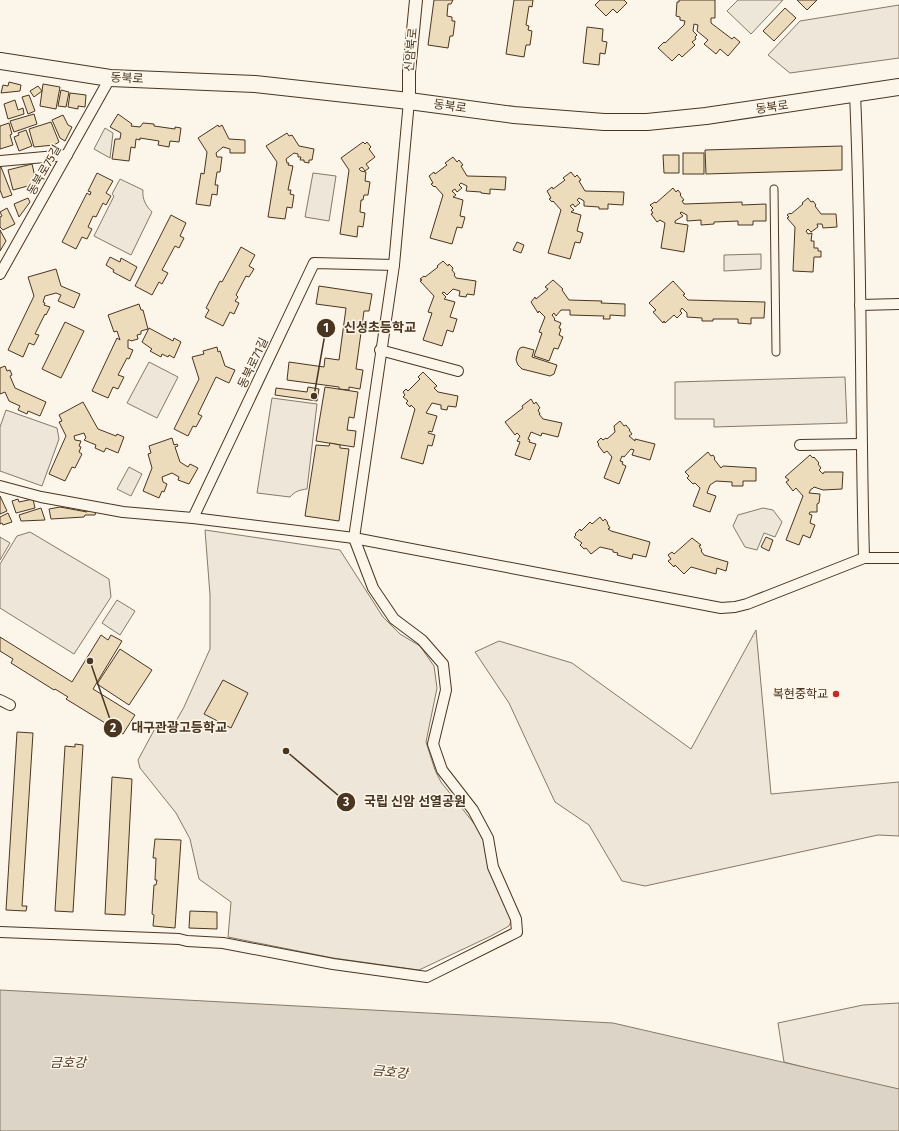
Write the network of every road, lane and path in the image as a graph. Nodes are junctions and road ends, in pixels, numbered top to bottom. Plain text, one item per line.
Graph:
1 (416, 0) edge
2 (0, 60) edge
3 (110, 78) junction
4 (899, 86) edge
5 (856, 94) junction
6 (409, 100) junction
7 (67, 155) junction
8 (0, 161) edge
9 (774, 189) dead end
10 (394, 265) junction
11 (0, 274) edge
12 (899, 304) edge
13 (860, 306) junction
14 (380, 350) junction
15 (776, 352) dead end
16 (458, 371) dead end
17 (861, 444) junction
18 (800, 445) dead end
19 (0, 486) edge
20 (193, 518) junction
21 (354, 538) junction
22 (864, 558) junction
23 (899, 558) edge
24 (0, 700) edge
25 (10, 705) dead end
26 (0, 932) edge

1 - 6 street, 신암북로
2 - 3 main road, 동북로
3 - 6 main road, 동북로
3 - 7 street, 동북로75길
4 - 5 main road, 동북로
5 - 6 main road, 동북로
5 - 13 street
6 - 10 street
7 - 8 street
7 - 11 street, 동북로75길
9 - 15 street
10 - 14 street
10 - 20 street, 동북로71길
12 - 13 street
13 - 17 street
14 - 16 street
14 - 21 street
17 - 18 street
17 - 22 street
19 - 20 street
20 - 21 street
21 - 22 street
21 - 26 street
22 - 23 street
24 - 25 street

